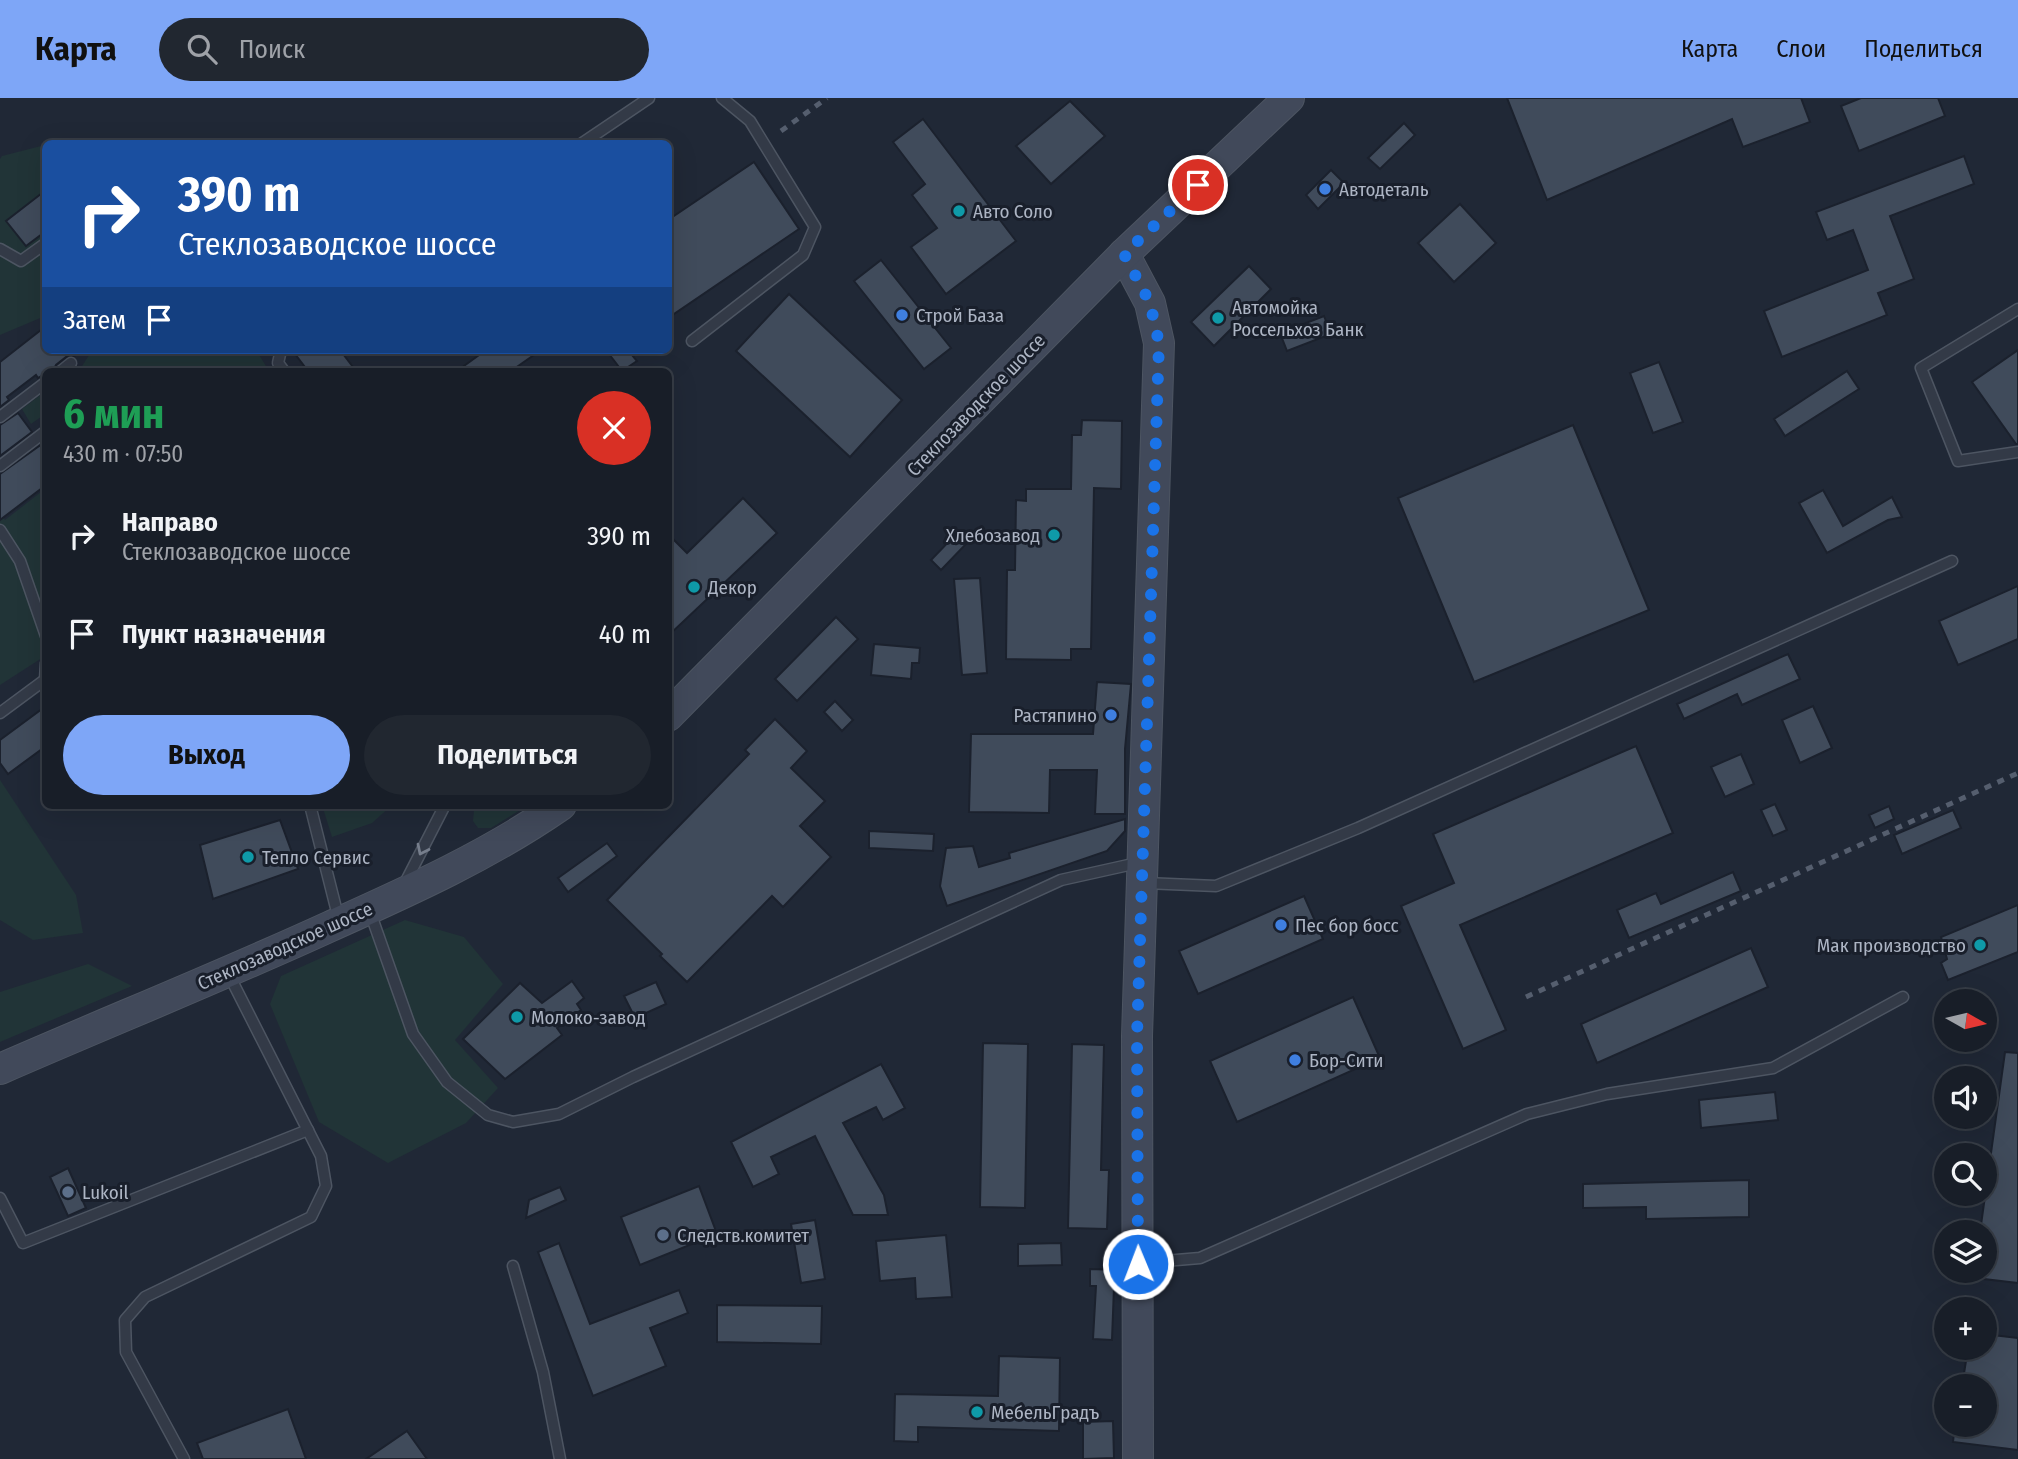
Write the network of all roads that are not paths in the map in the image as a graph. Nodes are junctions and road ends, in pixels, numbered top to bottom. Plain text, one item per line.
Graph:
1 (649, 98) edge
2 (722, 98) edge
3 (1289, 98) edge
4 (587, 140) edge
5 (42, 246) edge
6 (0, 249) edge
7 (1124, 254) junction
8 (2018, 309) edge
9 (692, 341) dead end
10 (71, 363) dead end
11 (65, 368) edge
12 (42, 385) edge
13 (0, 417) edge
14 (42, 434) edge
15 (2018, 452) edge
16 (0, 466) edge
17 (0, 530) edge
18 (1952, 561) dead end
19 (42, 624) edge
20 (42, 681) edge
21 (672, 712) edge
22 (0, 713) edge
23 (311, 809) edge
24 (444, 809) edge
25 (555, 809) edge
26 (1142, 872) junction
27 (400, 895) junction
28 (369, 909) junction
29 (340, 923) junction
30 (228, 973) junction
31 (1903, 997) dead end
32 (0, 1069) edge
33 (307, 1130) junction
34 (0, 1198) edge
35 (1138, 1264) junction
36 (513, 1266) dead end
37 (184, 1459) edge
38 (560, 1459) edge
39 (1138, 1459) edge

1 - 4 lane
2 - 9 lane
3 - 7 main road, Стеклозаводское шоссе
5 - 6 lane
7 - 21 main road, Стеклозаводское шоссе
7 - 26 main road
8 - 15 lane
10 - 11 lane
12 - 13 lane
14 - 16 lane
17 - 19 lane
18 - 26 lane
20 - 22 lane
23 - 29 lane
24 -> 27 lane
25 - 27 main road, Стеклозаводское шоссе
26 - 28 lane
26 - 35 main road
27 - 28 main road, Стеклозаводское шоссе
28 - 29 main road, Стеклозаводское шоссе
29 - 30 main road, Стеклозаводское шоссе
30 - 32 main road, Стеклозаводское шоссе
30 - 33 lane
31 - 35 lane
33 - 34 lane
33 - 37 lane
35 - 39 main road
36 - 38 lane

